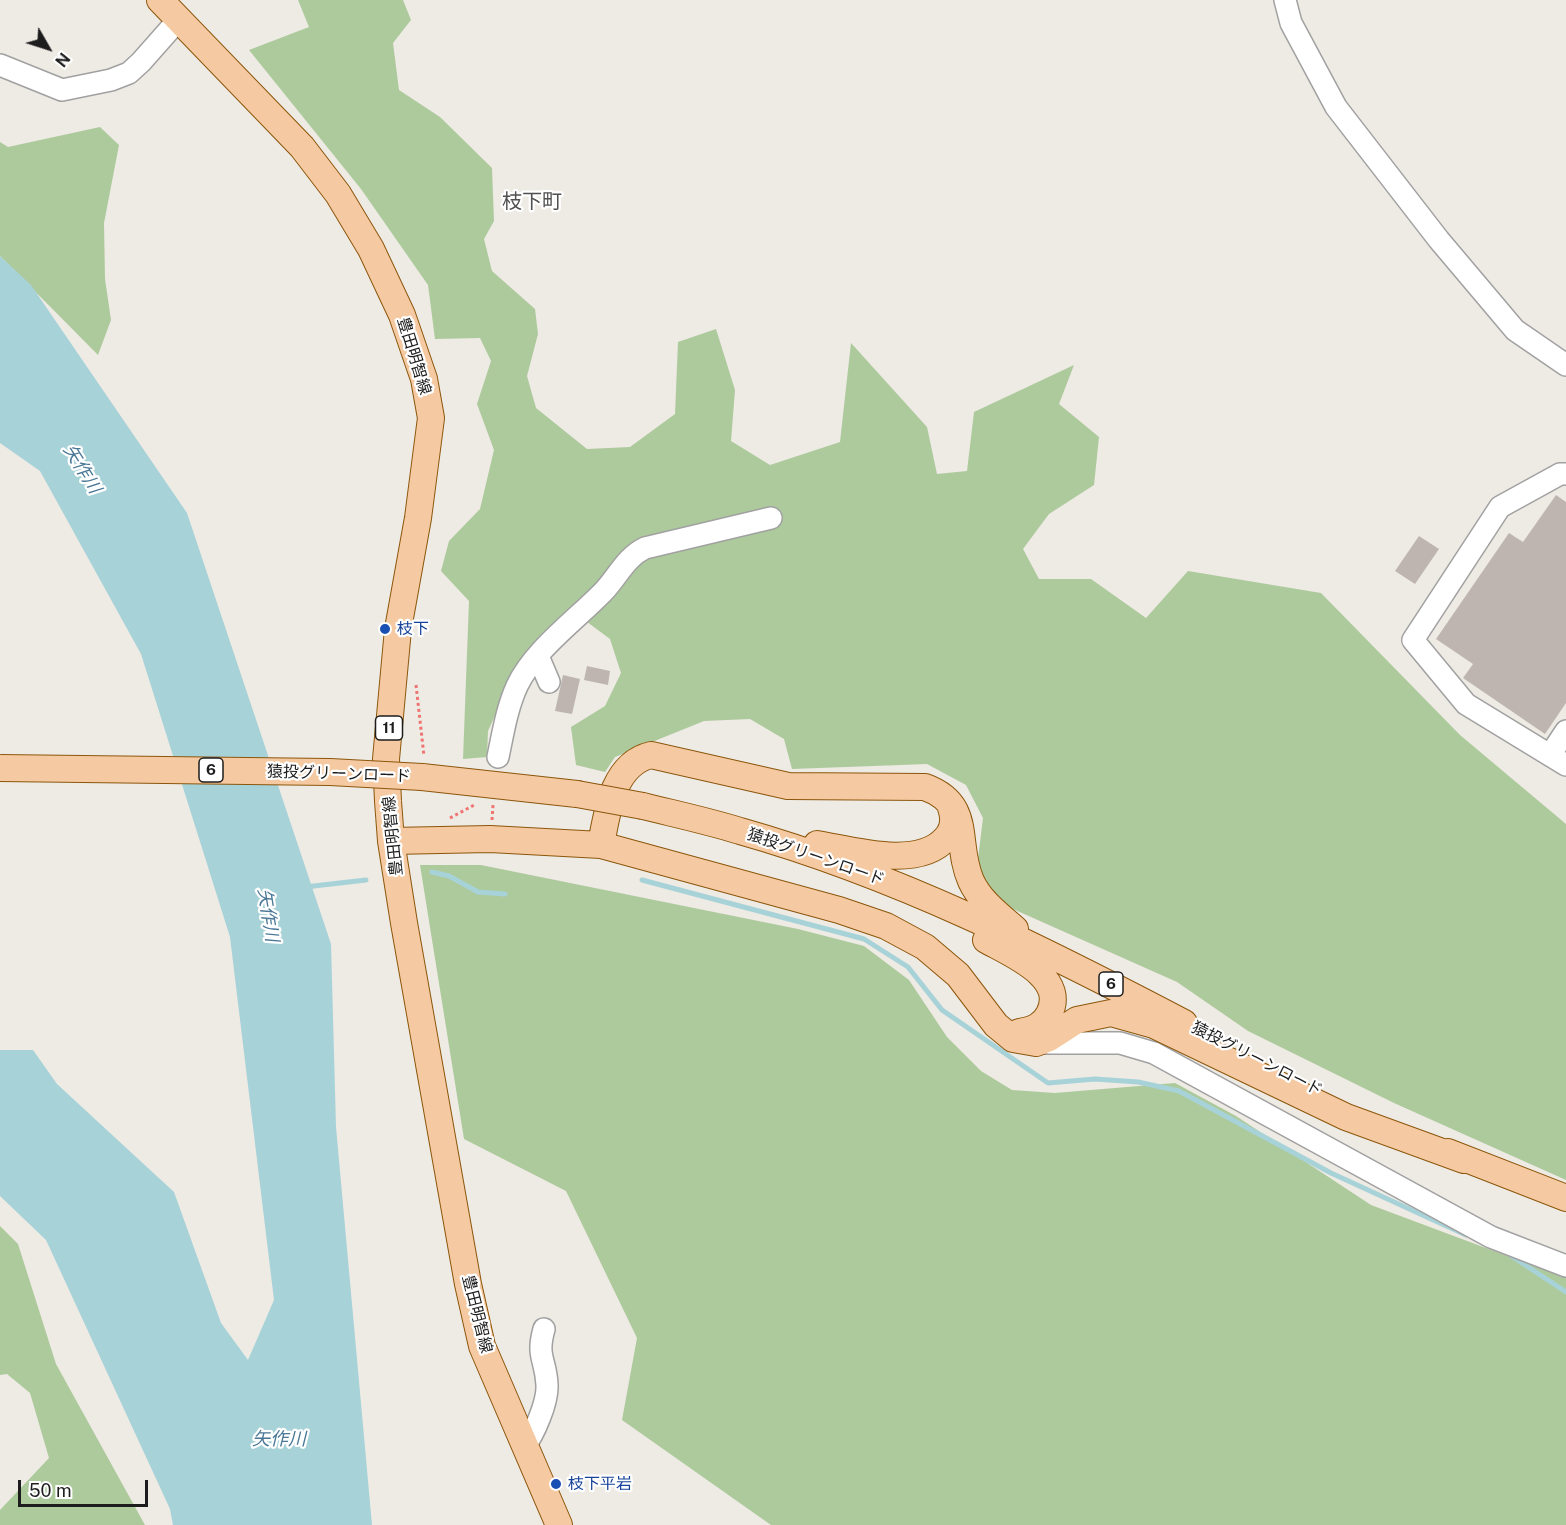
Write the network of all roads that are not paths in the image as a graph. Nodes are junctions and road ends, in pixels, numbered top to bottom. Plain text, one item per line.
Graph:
1 (160, 0) edge
2 (1285, 0) edge
3 (179, 19) junction
4 (0, 64) edge
5 (1566, 365) edge
6 (1566, 474) edge
7 (771, 518) dead end
8 (538, 656) junction
9 (549, 682) dead end
10 (1566, 731) edge
11 (498, 757) dead end
12 (1558, 760) edge
13 (0, 768) edge
14 (948, 799) junction
15 (741, 831) junction
16 (391, 841) junction
17 (601, 845) junction
18 (812, 855) junction
19 (1039, 948) junction
20 (988, 1013) junction
21 (1036, 1043) junction
22 (1464, 1160) junction
23 (1566, 1198) edge
24 (1566, 1266) edge
25 (544, 1329) dead end
26 (524, 1447) junction
27 (559, 1525) edge

1 - 3 main road, 豊田明智線 / 11
2 - 5 street
3 - 4 street
3 - 16 main road, 豊田明智線 / 11
6 - 12 street
7 - 8 street
8 - 9 street
8 - 11 street
10 - 12 street
13 - 15 main road, 猿投グリーンロード / 6, bridge
14 - 15 main road
14 - 17 main road
14 - 19 main road
15 - 18 main road, 猿投グリーンロード / 6
16 - 17 main road
16 - 26 main road, 豊田明智線 / 11
17 - 20 main road
18 - 19 main road, 猿投グリーンロード / 6
18 - 20 main road
19 - 22 main road, 猿投グリーンロード / 6
20 - 21 main road
21 - 22 main road
21 - 24 street
22 - 23 main road, 猿投グリーンロード / 6
25 - 26 street
26 - 27 main road, 豊田明智線 / 11

